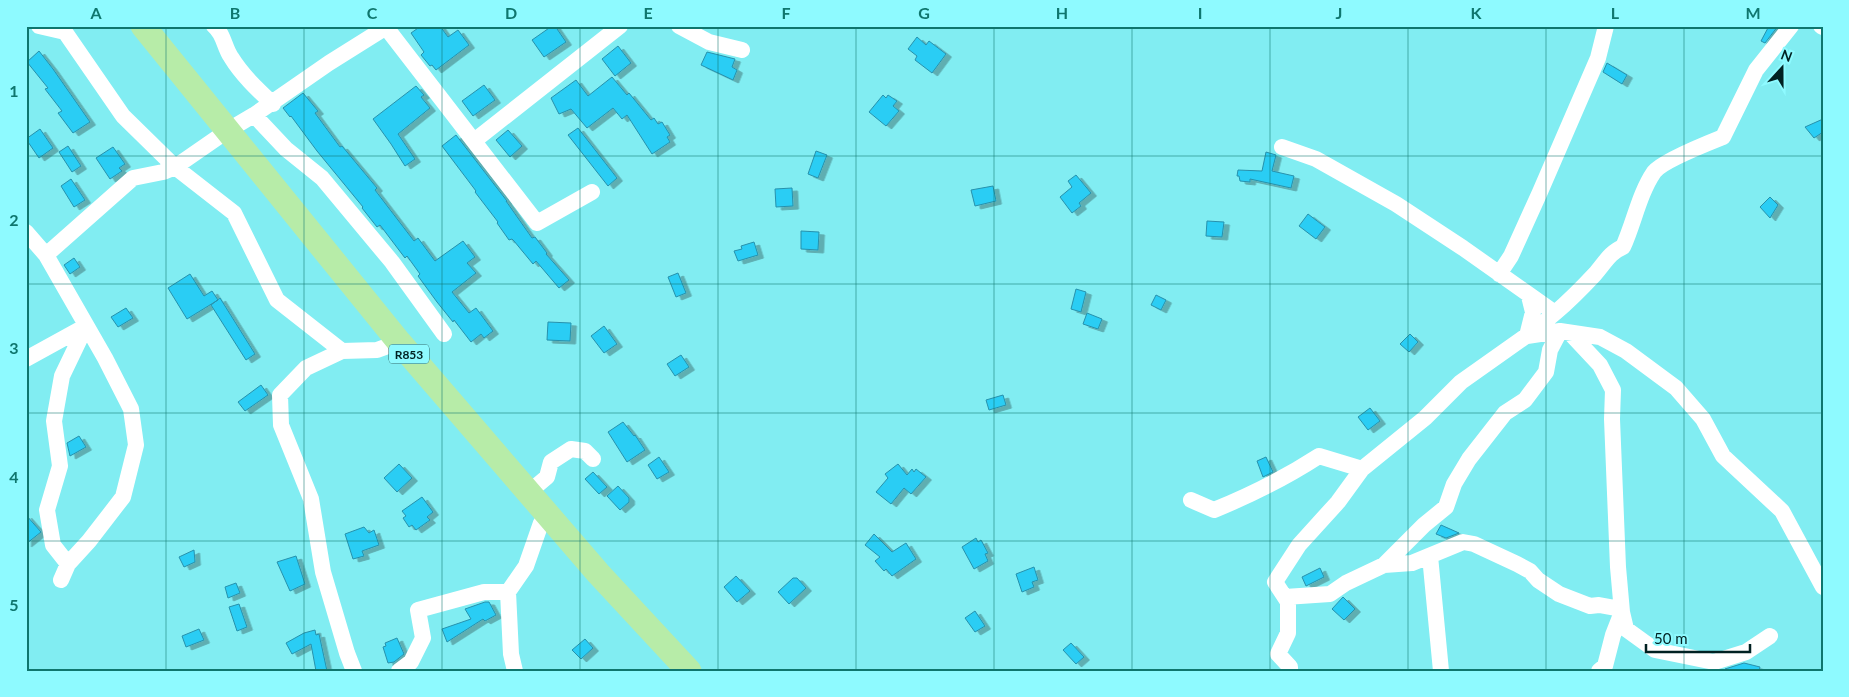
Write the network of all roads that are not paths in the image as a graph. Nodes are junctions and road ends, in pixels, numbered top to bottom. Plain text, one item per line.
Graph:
1 (39, 26) edge
2 (143, 26) edge
3 (214, 26) edge
4 (620, 26) edge
5 (679, 26) edge
6 (1606, 26) edge
7 (1791, 26) edge
8 (387, 27) edge
9 (742, 50) dead end
10 (273, 104) junction
11 (254, 115) junction
12 (227, 131) junction
13 (474, 142) junction
14 (1282, 147) dead end
15 (175, 167) junction
16 (592, 192) dead end
17 (26, 232) edge
18 (46, 255) junction
19 (1499, 274) junction
20 (1529, 296) junction
21 (1555, 313) junction
22 (86, 326) junction
23 (1565, 332) junction
24 (444, 334) dead end
25 (1526, 336) junction
26 (399, 342) junction
27 (342, 351) junction
28 (26, 359) edge
29 (593, 459) dead end
30 (1362, 469) junction
31 (528, 493) junction
32 (1191, 500) dead end
33 (550, 516) junction
34 (1430, 556) junction
35 (68, 564) junction
36 (1384, 565) junction
37 (61, 580) dead end
38 (1823, 587) edge
39 (508, 592) junction
40 (1285, 598) junction
41 (1622, 611) junction
42 (1770, 636) dead end
43 (1603, 669) edge
44 (354, 671) edge
45 (399, 671) edge
46 (515, 671) edge
47 (689, 671) edge
48 (1290, 671) edge
49 (1441, 671) edge

1 - 15 street
2 - 12 main road, R853
3 - 10 street
4 - 13 street
5 - 9 street
6 - 19 street
7 - 21 street
8 - 10 street
8 - 13 street
10 - 11 street
11 - 12 street
11 - 24 street
12 - 15 street
12 - 26 main road, R853
13 - 16 street
14 - 19 street
15 - 18 street
15 - 27 street
17 - 18 street
18 - 22 street
19 - 20 street
20 - 21 street
20 - 25 street
21 - 25 street
22 - 28 street
22 - 35 street
22 - 35 street
23 - 25 street
23 - 36 street
23 - 38 street
23 - 41 street
25 - 30 street
26 - 27 street
26 - 31 main road, R853
27 - 44 street
29 - 31 street
30 - 32 street
30 - 40 street
31 - 33 main road, R853
33 - 39 street
33 - 47 main road, R853
34 - 36 street
34 - 41 street
34 - 49 street
35 - 37 street
36 - 40 street
39 - 45 street
39 - 46 street
40 - 48 street
41 - 42 street
41 - 43 street

